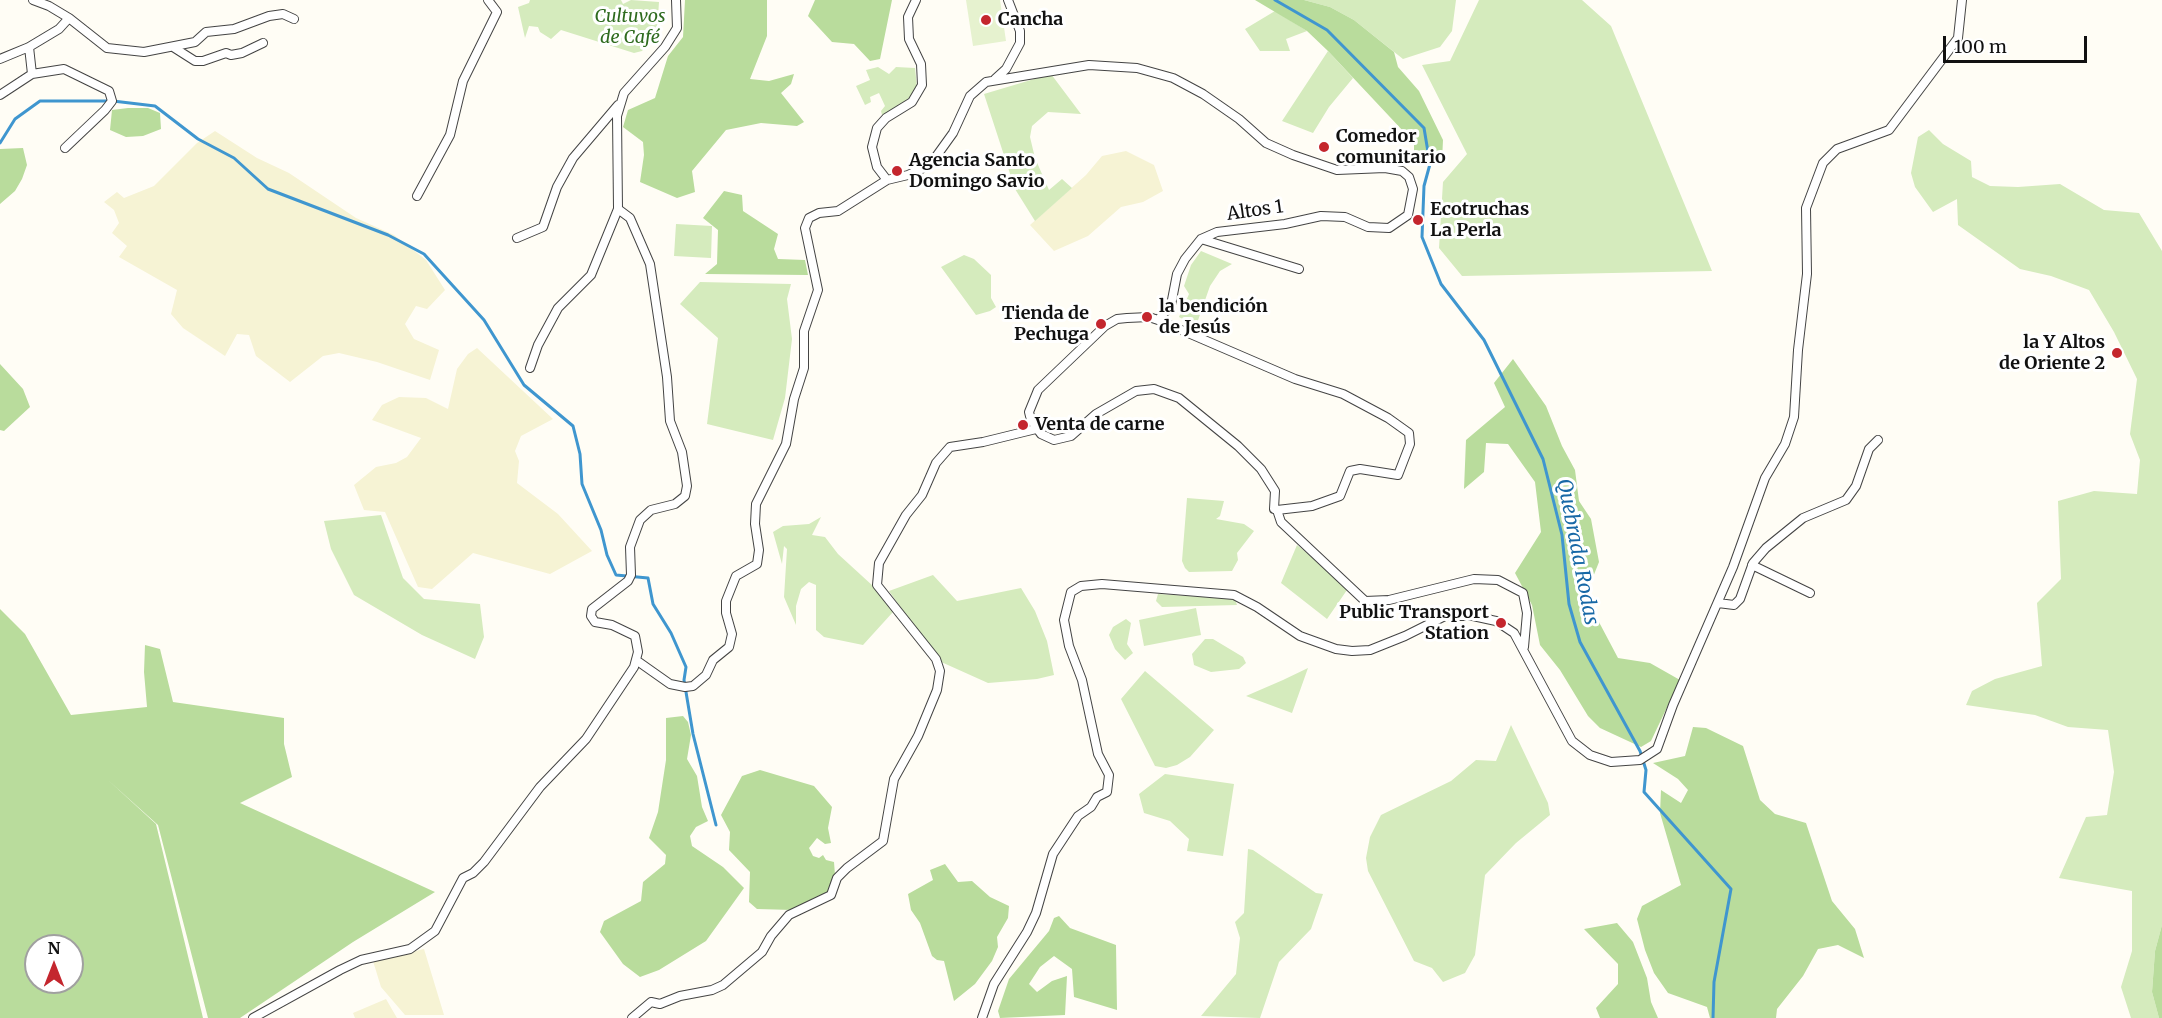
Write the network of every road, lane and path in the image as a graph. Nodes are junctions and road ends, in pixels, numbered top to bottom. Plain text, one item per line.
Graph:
1 (33, 0) edge
2 (488, 0) edge
3 (676, 0) edge
4 (916, 0) edge
5 (1008, 0) edge
6 (1962, 0) edge
7 (69, 18) junction
8 (294, 19) dead end
9 (263, 43) dead end
10 (29, 47) junction
11 (173, 47) junction
12 (0, 59) edge
13 (32, 74) junction
14 (994, 79) junction
15 (0, 95) edge
16 (620, 103) junction
17 (65, 148) dead end
18 (887, 180) junction
19 (417, 196) dead end
20 (618, 209) junction
21 (517, 238) dead end
22 (1201, 239) junction
23 (1299, 269) dead end
24 (1158, 320) junction
25 (530, 368) dead end
26 (1036, 429) junction
27 (1878, 440) dead end
28 (1277, 510) junction
29 (1752, 565) junction
30 (1810, 593) dead end
31 (1718, 603) junction
32 (1524, 647) junction
33 (636, 660) junction
34 (253, 1018) edge
35 (632, 1018) edge
36 (982, 1018) edge

1 - 7 street
2 - 19 street
3 - 16 street
4 - 18 street
5 - 14 street
6 - 31 street
7 - 10 street
7 - 11 street
8 - 11 street
9 - 11 street
10 - 12 street
10 - 13 street
13 - 15 street
13 - 17 street
14 - 18 street, Altos 1
14 - 22 street, Altos 1
16 - 20 street
16 - 21 street
18 - 33 street, Altos 1
20 - 25 street
20 - 33 street
22 - 23 street
22 - 24 street
24 - 26 street
24 - 28 street
26 - 28 street
26 - 35 street
27 - 29 street
28 - 32 street
29 - 30 street
29 - 31 street
31 - 32 street
32 - 36 street
33 - 34 street

